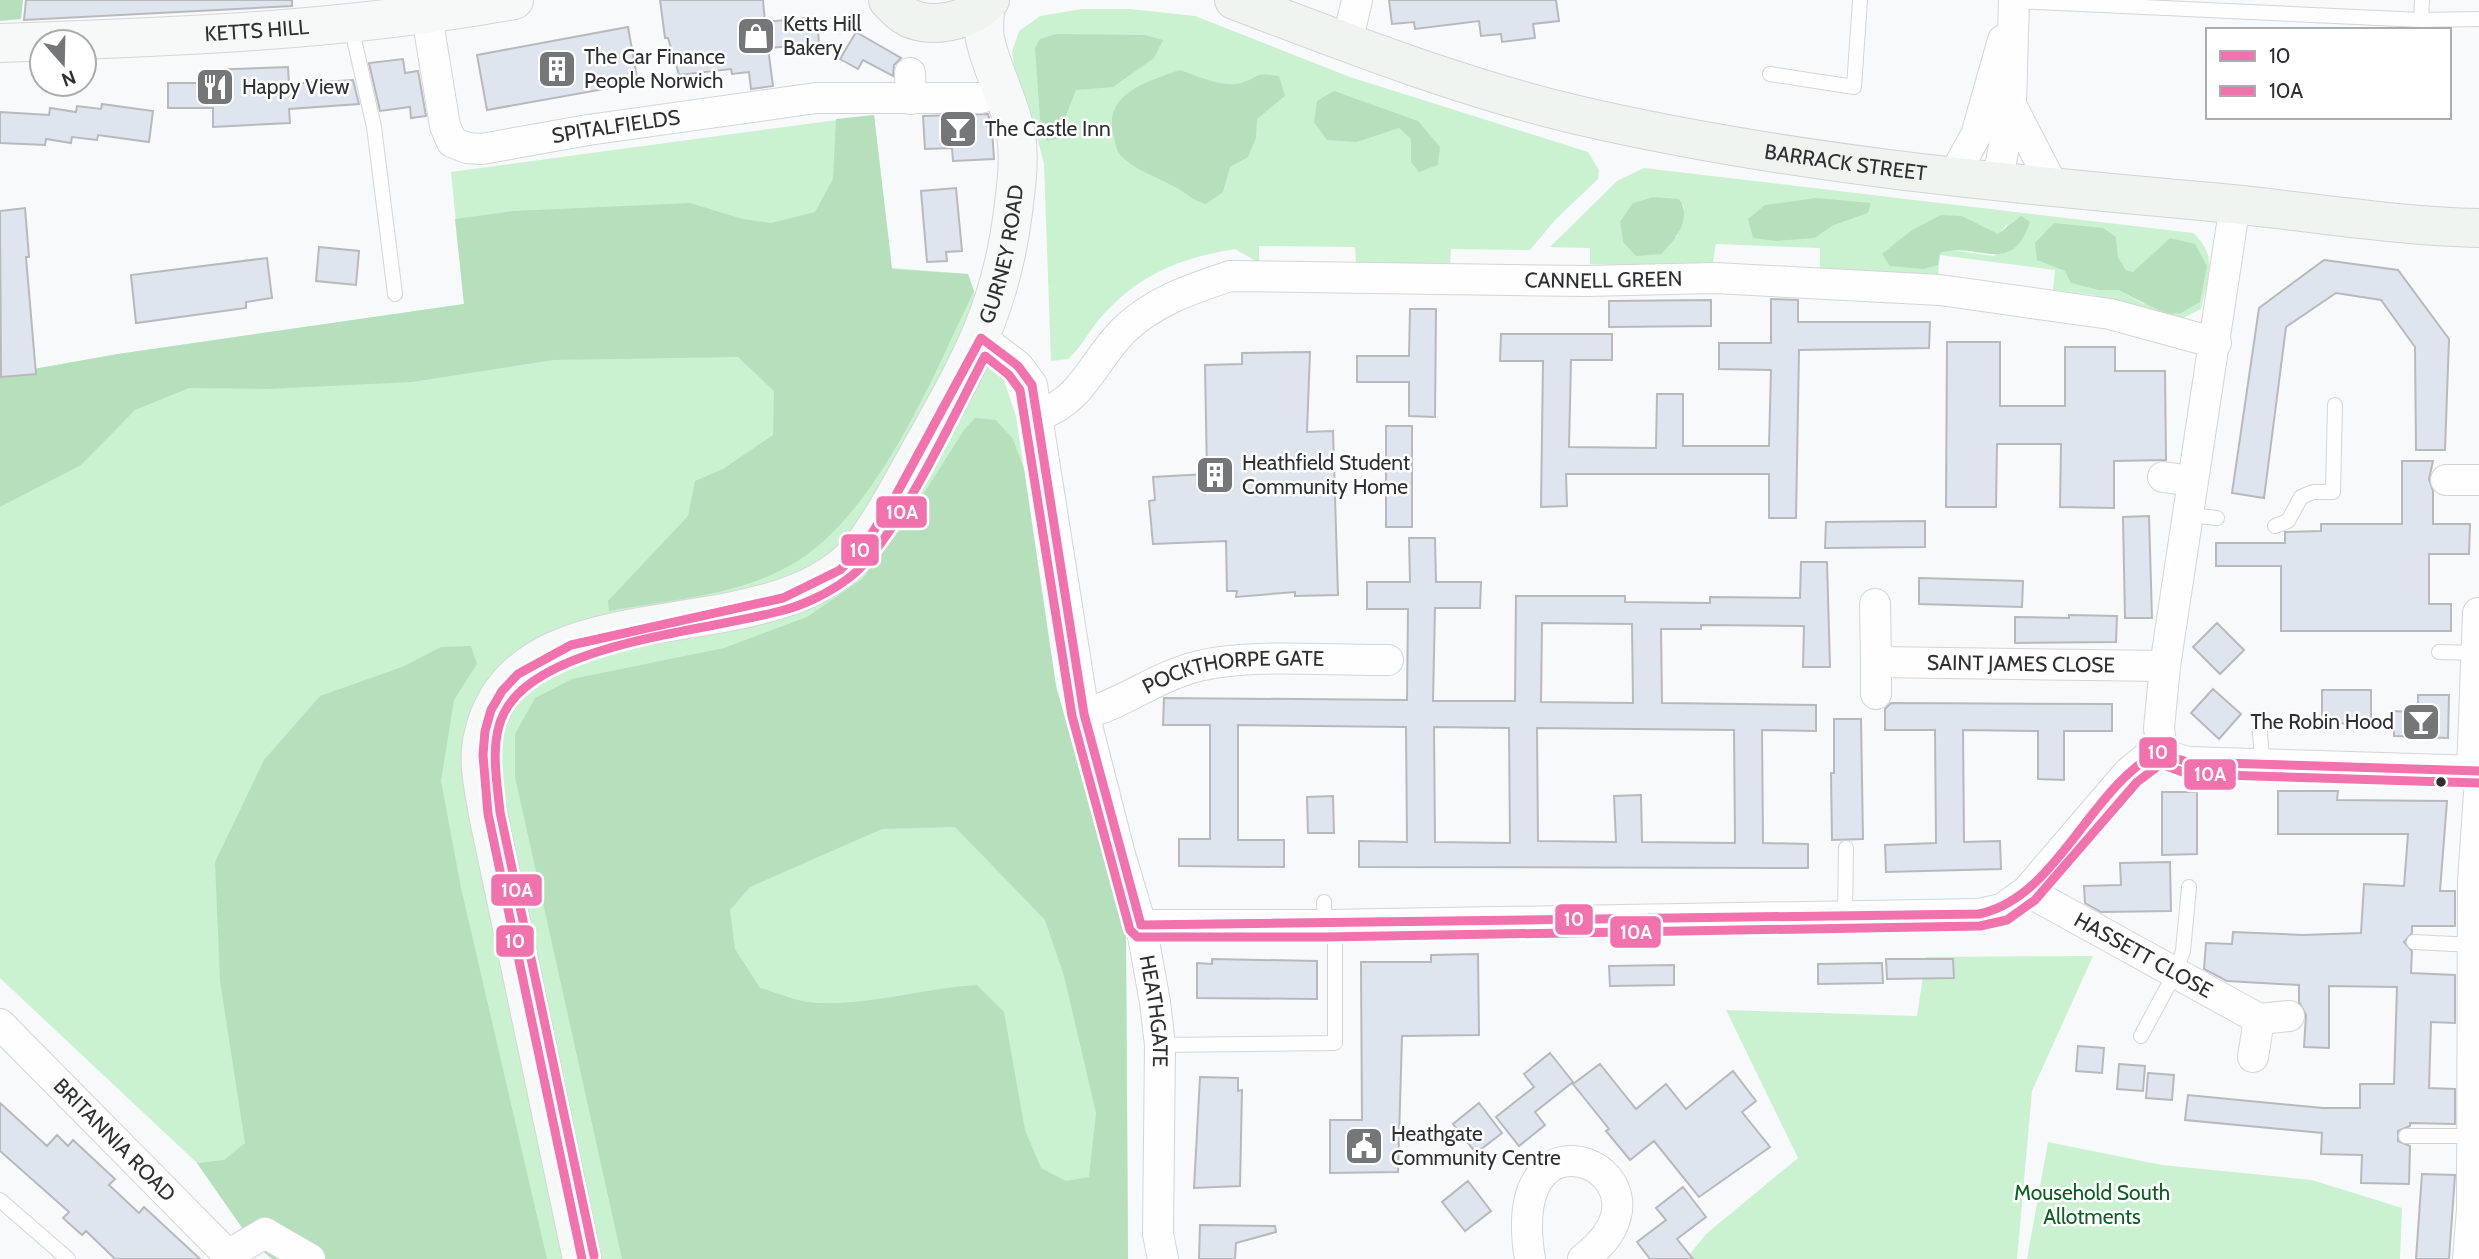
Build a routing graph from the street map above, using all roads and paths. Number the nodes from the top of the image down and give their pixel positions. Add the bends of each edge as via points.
1 (514, 0) edge
2 (1234, 0) edge
3 (1357, 0) edge
4 (1860, 0) edge
5 (2422, 0) edge
6 (988, 3) edge
7 (2014, 4) edge
8 (901, 10) edge
9 (418, 11) edge
10 (2479, 19) edge
11 (2421, 20) junction
12 (350, 24) junction
13 (0, 43) edge
14 (1347, 43) junction
15 (1770, 75) dead end
16 (989, 89) junction
17 (2011, 105) junction
18 (1954, 175) junction
19 (1998, 180) junction
20 (2053, 186) junction
21 (2235, 204) junction
22 (2479, 228) edge
23 (395, 294) dead end
24 (981, 338) junction
25 (2216, 343) junction
26 (2335, 405) dead end
27 (1037, 416) junction
28 (2163, 477) dead end
29 (2446, 480) dead end
30 (2479, 480) edge
31 (2192, 481) junction
32 (2275, 526) dead end
33 (1875, 604) dead end
34 (2478, 613) edge
35 (2439, 652) dead end
36 (2476, 653) junction
37 (1388, 660) dead end
38 (1876, 662) junction
39 (2165, 666) junction
40 (1876, 694) dead end
41 (1084, 714) junction
42 (2260, 731) dead end
43 (2162, 750) junction
44 (2262, 764) junction
45 (2477, 779) edge
46 (1846, 848) dead end
47 (2476, 883) edge
48 (2189, 887) dead end
49 (2027, 891) junction
50 (1328, 918) junction
51 (1846, 918) junction
52 (1141, 925) junction
53 (2414, 942) dead end
54 (2473, 945) junction
55 (2175, 974) junction
56 (2289, 1016) dead end
57 (2259, 1018) junction
58 (0, 1024) edge
59 (2141, 1036) dead end
60 (1160, 1045) junction
61 (2253, 1057) dead end
62 (2406, 1136) dead end
63 (2473, 1136) junction
64 (0, 1200) edge
65 (2475, 1210) edge
66 (228, 1258) edge
67 (68, 1259) edge
68 (310, 1259) edge
69 (582, 1259) edge
70 (1163, 1259) edge
71 (1530, 1259) edge
72 (1583, 1259) edge
73 (2468, 1259) edge

1 - 9 street, KETTS HILL
2 - 14 main road, BARRACK STREET
3 - 14 street
4 - 15 lane via 1854,87
5 - 11 lane
6 - 8 main road via 963,18
6 - 16 street, GURNEY ROAD via 984,36
7 - 11 lane
7 - 17 street
7 - 18 street via 1976,135
8 - 16 street, GURNEY ROAD
9 - 12 street, KETTS HILL
9 - 16 street, SPITALFIELDS via 445,126 452,142 467,148 910,86
10 - 11 lane
12 - 13 street, KETTS HILL
12 - 23 lane via 374,127
14 - 18 main road, BARRACK STREET via 1575,114 1735,147
16 - 24 street, GURNEY ROAD via 1016,134 1017,177 1009,251
17 - 19 street
17 - 20 street
18 - 19 main road, BARRACK STREET
19 - 20 main road, BARRACK STREET
20 - 21 main road, BARRACK STREET
21 - 22 main road, BARRACK STREET
21 - 25 street
24 - 27 street, HEATHGATE via 1027,375
24 - 69 street, GURNEY ROAD via 895,495 864,545 841,570 783,598 571,645 542,656 517,673 489,715 482,740 488,814
25 - 27 street, CANNELL GREEN via 2110,314 1935,289 1715,278 1586,281 1230,276 1175,294 1154,307 1124,331 1071,400
25 - 31 street
26 - 32 lane via 2333,492 2301,497 2288,521
27 - 41 street, HEATHGATE
28 - 31 street
29 - 30 street
31 - 39 street via 2203,516
33 - 38 street
34 - 36 street
35 - 36 lane
36 - 45 street
37 - 41 street, POCKTHORPE GATE via 1261,660 1200,666 1159,679 1122,701
38 - 39 street, SAINT JAMES CLOSE
38 - 40 street
39 - 43 street via 2158,728
41 - 52 street, HEATHGATE
42 - 44 lane
43 - 44 street via 2188,762
43 - 49 street via 2128,773
44 - 45 street
45 - 47 street
46 - 51 lane
47 - 54 street
48 - 55 lane via 2187,932
49 - 51 street via 2002,909 1979,914
49 - 55 street, HASSETT CLOSE
50 - 51 street
50 - 52 street
50 - 60 lane via 1335,1043
52 - 60 street, HEATHGATE
53 - 54 lane
54 - 63 street
55 - 57 street, HASSETT CLOSE
55 - 59 lane
56 - 57 street
57 - 61 street
58 - 66 street, BRITANNIA ROAD
60 - 70 street, HEATHGATE via 1158,1234
62 - 63 lane
63 - 65 street
64 - 67 lane
65 - 73 street
66 - 68 street, BRITANNIA ROAD via 265,1233
71 - 72 street via 1525,1229 1534,1182 1550,1166 1571,1161 1590,1163 1606,1175 1616,1191 1619,1212 1613,1232

